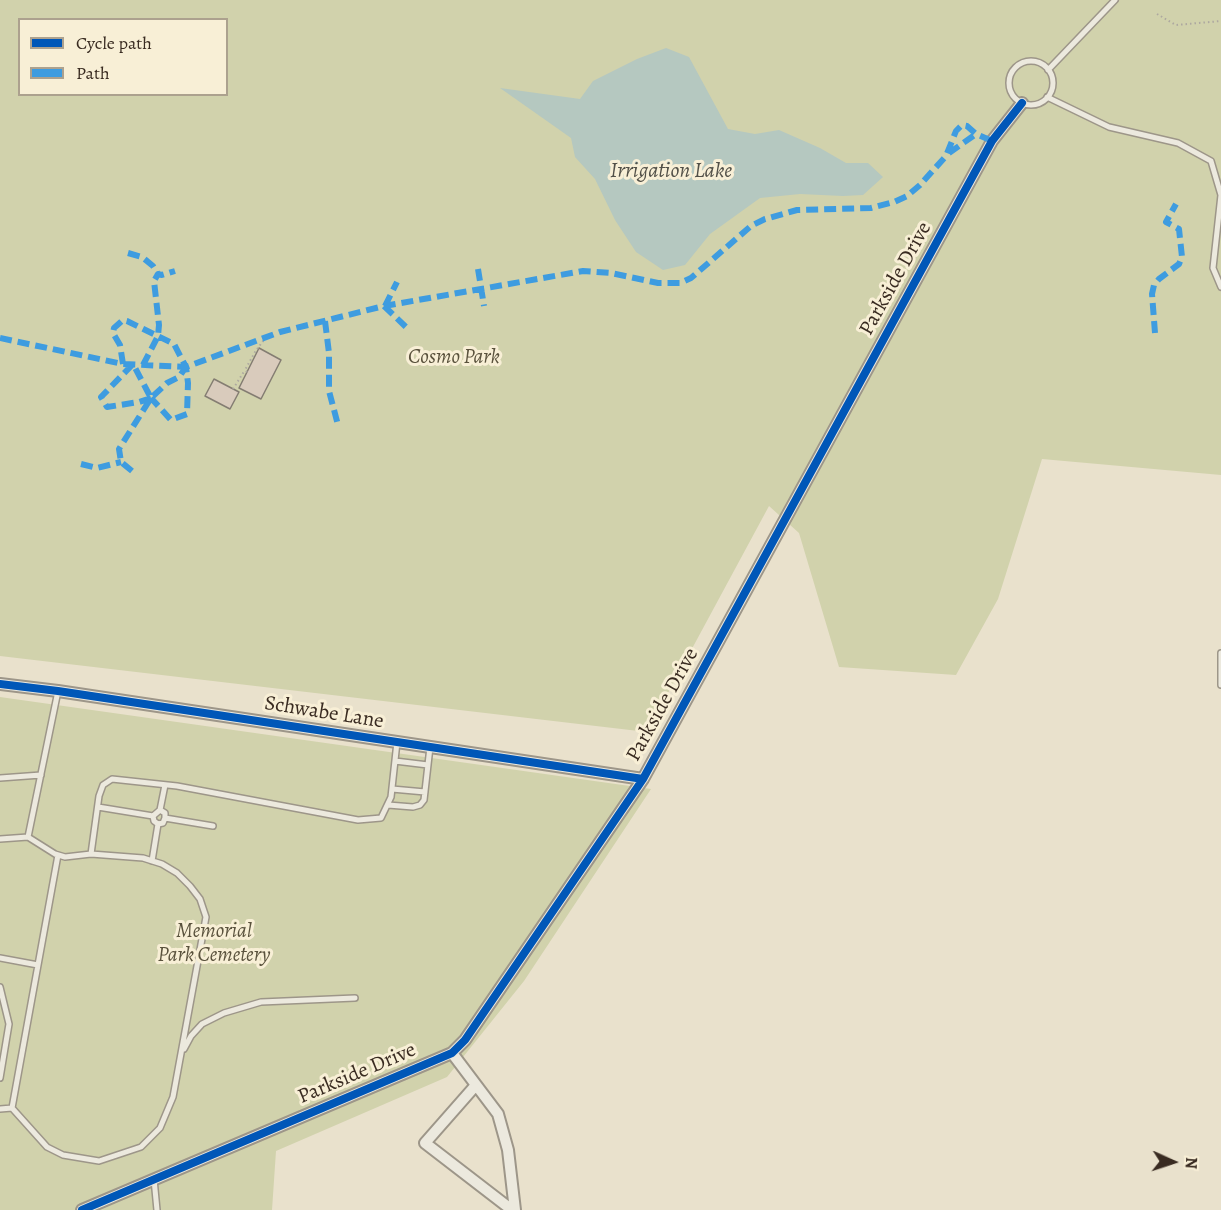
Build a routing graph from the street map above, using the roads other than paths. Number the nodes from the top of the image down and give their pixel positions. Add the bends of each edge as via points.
1 (1115, 0) edge
2 (1048, 70) junction
3 (1047, 97) junction
4 (1022, 103) junction
5 (1221, 287) edge
6 (1221, 653) edge
7 (0, 684) edge
8 (1221, 685) edge
9 (58, 691) junction
10 (397, 742) junction
11 (430, 747) junction
12 (395, 761) junction
13 (428, 765) junction
14 (41, 775) junction
15 (0, 778) edge
16 (643, 779) junction
17 (165, 785) junction
18 (392, 789) junction
19 (425, 792) junction
20 (388, 805) junction
21 (98, 807) junction
22 (160, 810) junction
23 (153, 816) junction
24 (165, 819) junction
25 (158, 824) junction
26 (213, 825) dead end
27 (28, 837) junction
28 (0, 839) edge
29 (91, 854) junction
30 (58, 855) junction
31 (152, 861) junction
32 (0, 958) edge
33 (38, 965) junction
34 (0, 987) edge
35 (355, 998) dead end
36 (452, 1053) junction
37 (181, 1056) junction
38 (0, 1078) edge
39 (476, 1085) junction
40 (0, 1108) edge
41 (12, 1108) junction
42 (154, 1179) junction
43 (82, 1210) edge
44 (157, 1210) edge
45 (514, 1210) edge

1 - 2 lane
2 - 3 lane via 1053,84
2 - 4 lane via 1036,62 1022,63 1011,73 1012,94
3 - 4 lane via 1035,104
3 - 5 lane via 1109,128 1178,143 1211,161 1221,195 1213,268
4 - 16 street, Parkside Drive via 992,141
6 - 8 lane
7 - 9 street, Schwabe Lane
9 - 10 street, Schwabe Lane
9 - 14 lane
10 - 11 street, Schwabe Lane
10 - 12 lane
11 - 13 lane
11 - 16 street, Schwabe Lane
12 - 13 lane
12 - 18 lane
13 - 19 lane
14 - 15 lane
14 - 27 lane
16 - 36 street, Parkside Drive via 465,1040
17 - 20 lane via 358,820 381,818
17 - 21 lane via 112,779 103,785
17 - 22 lane
18 - 19 lane
18 - 20 lane
19 - 20 lane via 420,805
21 - 23 lane
21 - 29 lane
22 - 23 lane
22 - 24 lane
23 - 25 lane
24 - 25 lane
24 - 26 lane
25 - 31 lane
27 - 28 lane
27 - 30 lane
29 - 30 lane
29 - 31 lane
30 - 33 lane
31 - 37 lane via 177,873 190,886 206,917
32 - 33 lane
33 - 41 lane
34 - 38 lane via 9,1023
35 - 37 lane via 261,1002 224,1013 202,1024
36 - 39 street
36 - 42 street, Parkside Drive
37 - 41 lane via 160,1128 141,1147 99,1161 63,1155 47,1147
39 - 45 street via 498,1114 508,1150
39 - 45 street via 425,1143
40 - 41 lane
42 - 43 street, Parkside Drive
42 - 44 lane

